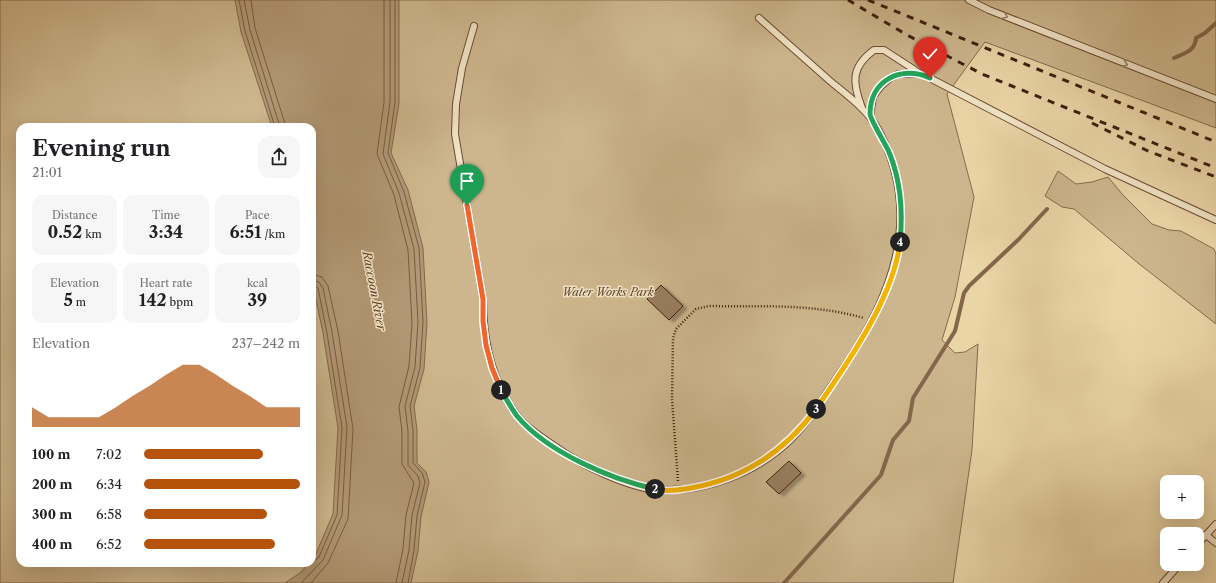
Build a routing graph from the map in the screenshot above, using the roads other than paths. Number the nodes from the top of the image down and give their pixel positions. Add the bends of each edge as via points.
1 (969, 0) edge
2 (759, 18) dead end
3 (474, 26) dead end
4 (922, 74) junction
5 (1216, 99) edge
6 (862, 109) junction
7 (870, 116) junction
8 (1216, 220) edge
9 (1216, 524) edge
10 (1206, 535) joint
11 (1216, 543) edge
12 (1174, 571) edge
13 (1163, 583) edge

1 -> 5 lane
2 - 6 lane
3 - 7 lane via 462,68 456,104 455,134 483,299 486,345 492,368 517,416 539,435 562,452 588,466 644,487 658,490 706,485 728,478 763,461 804,425 853,354 885,294 899,248 901,224 897,176 889,153
4 - 6 lane via 884,50 874,50 859,63 855,74 855,86
4 - 7 lane via 898,74 890,78 873,97
4 - 8 lane via 1105,169
6 - 7 lane
9 - 10 lane
10 - 11 lane
12 - 13 lane

